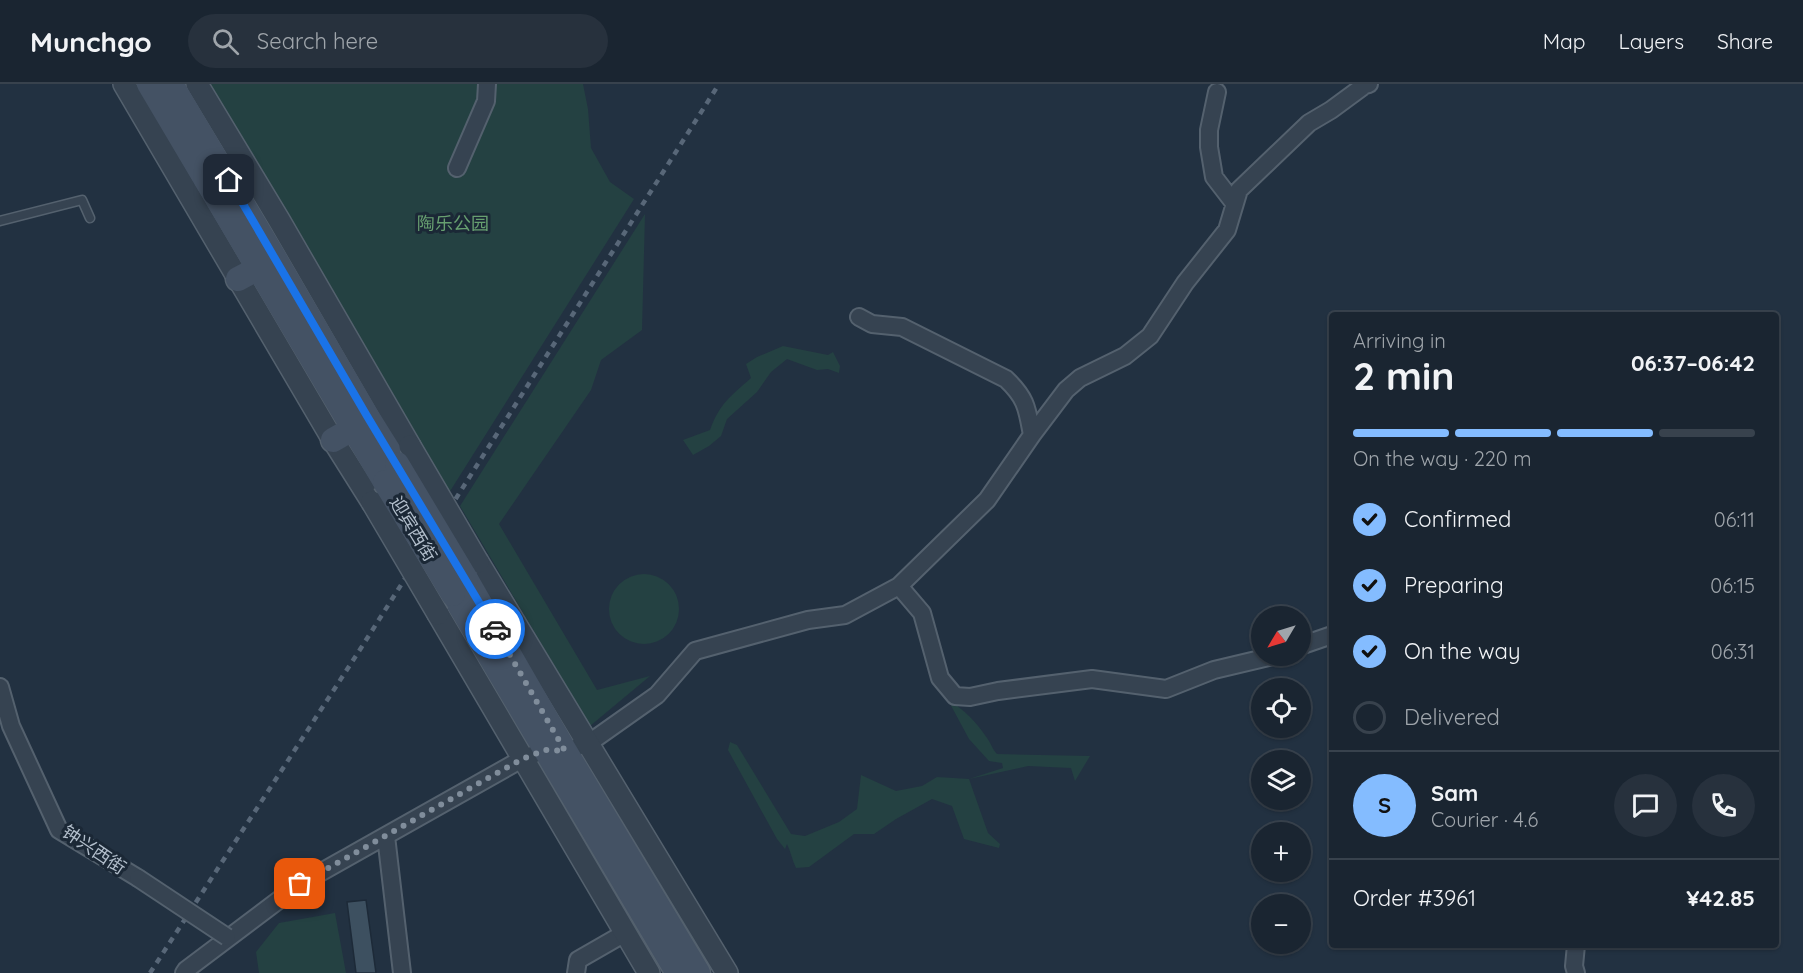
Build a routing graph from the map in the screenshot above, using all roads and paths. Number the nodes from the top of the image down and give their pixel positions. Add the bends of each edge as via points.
1 (124, 84) edge
2 (149, 84) edge
3 (171, 84) edge
4 (197, 84) edge
5 (487, 84) edge
6 (1369, 84) edge
7 (1217, 92) dead end
8 (457, 168) dead end
9 (1234, 203) junction
10 (90, 218) dead end
11 (0, 221) edge
12 (276, 257) junction
13 (238, 279) junction
14 (859, 317) dead end
15 (369, 416) junction
16 (1032, 435) junction
17 (333, 440) junction
18 (466, 578) junction
19 (899, 586) junction
20 (1329, 636) edge
21 (1311, 642) edge
22 (1251, 661) edge
23 (0, 687) edge
24 (589, 743) junction
25 (555, 751) junction
26 (522, 759) junction
27 (386, 836) junction
28 (625, 933) junction
29 (227, 937) junction
30 (1576, 948) edge
31 (184, 973) edge
32 (402, 973) edge
33 (576, 973) edge
34 (649, 973) edge
35 (678, 973) edge
36 (698, 973) edge
37 (727, 973) edge
38 (1576, 973) edge

1 - 13 street
2 - 12 main road, 迎宾西街
3 - 12 main road, 迎宾西街
4 - 12 street
5 - 8 street via 486,101
6 - 9 street via 1309,123 1239,190
7 - 9 street via 1209,147 1214,177
9 - 16 street via 1227,230 1150,336 1125,356 1080,378
10 - 11 lane via 82,200
12 - 13 main road
12 - 15 main road, 迎宾西街
13 - 17 street
14 - 16 street via 872,324 902,327 1006,379 1019,392
15 - 17 main road
15 - 18 main road, 迎宾西街, bridge
16 - 19 street via 987,500
17 - 26 street, bridge
18 - 24 street
18 - 25 main road, 迎宾西街
19 - 22 street via 922,613 940,678 955,696 1092,679 1166,689
19 - 24 street via 845,615 808,620 695,651 657,695
20 - 21 street
23 - 29 street, 钟兴西街, bridge via 11,726 59,830
24 - 25 street
24 - 37 street
25 - 26 street
25 - 35 main road, 迎宾西街
25 - 36 main road, 迎宾西街
26 - 27 street
26 - 28 street
27 - 29 street via 300,884
27 - 32 street
28 - 33 street via 578,960
28 - 34 street
29 - 31 street
30 - 38 street

